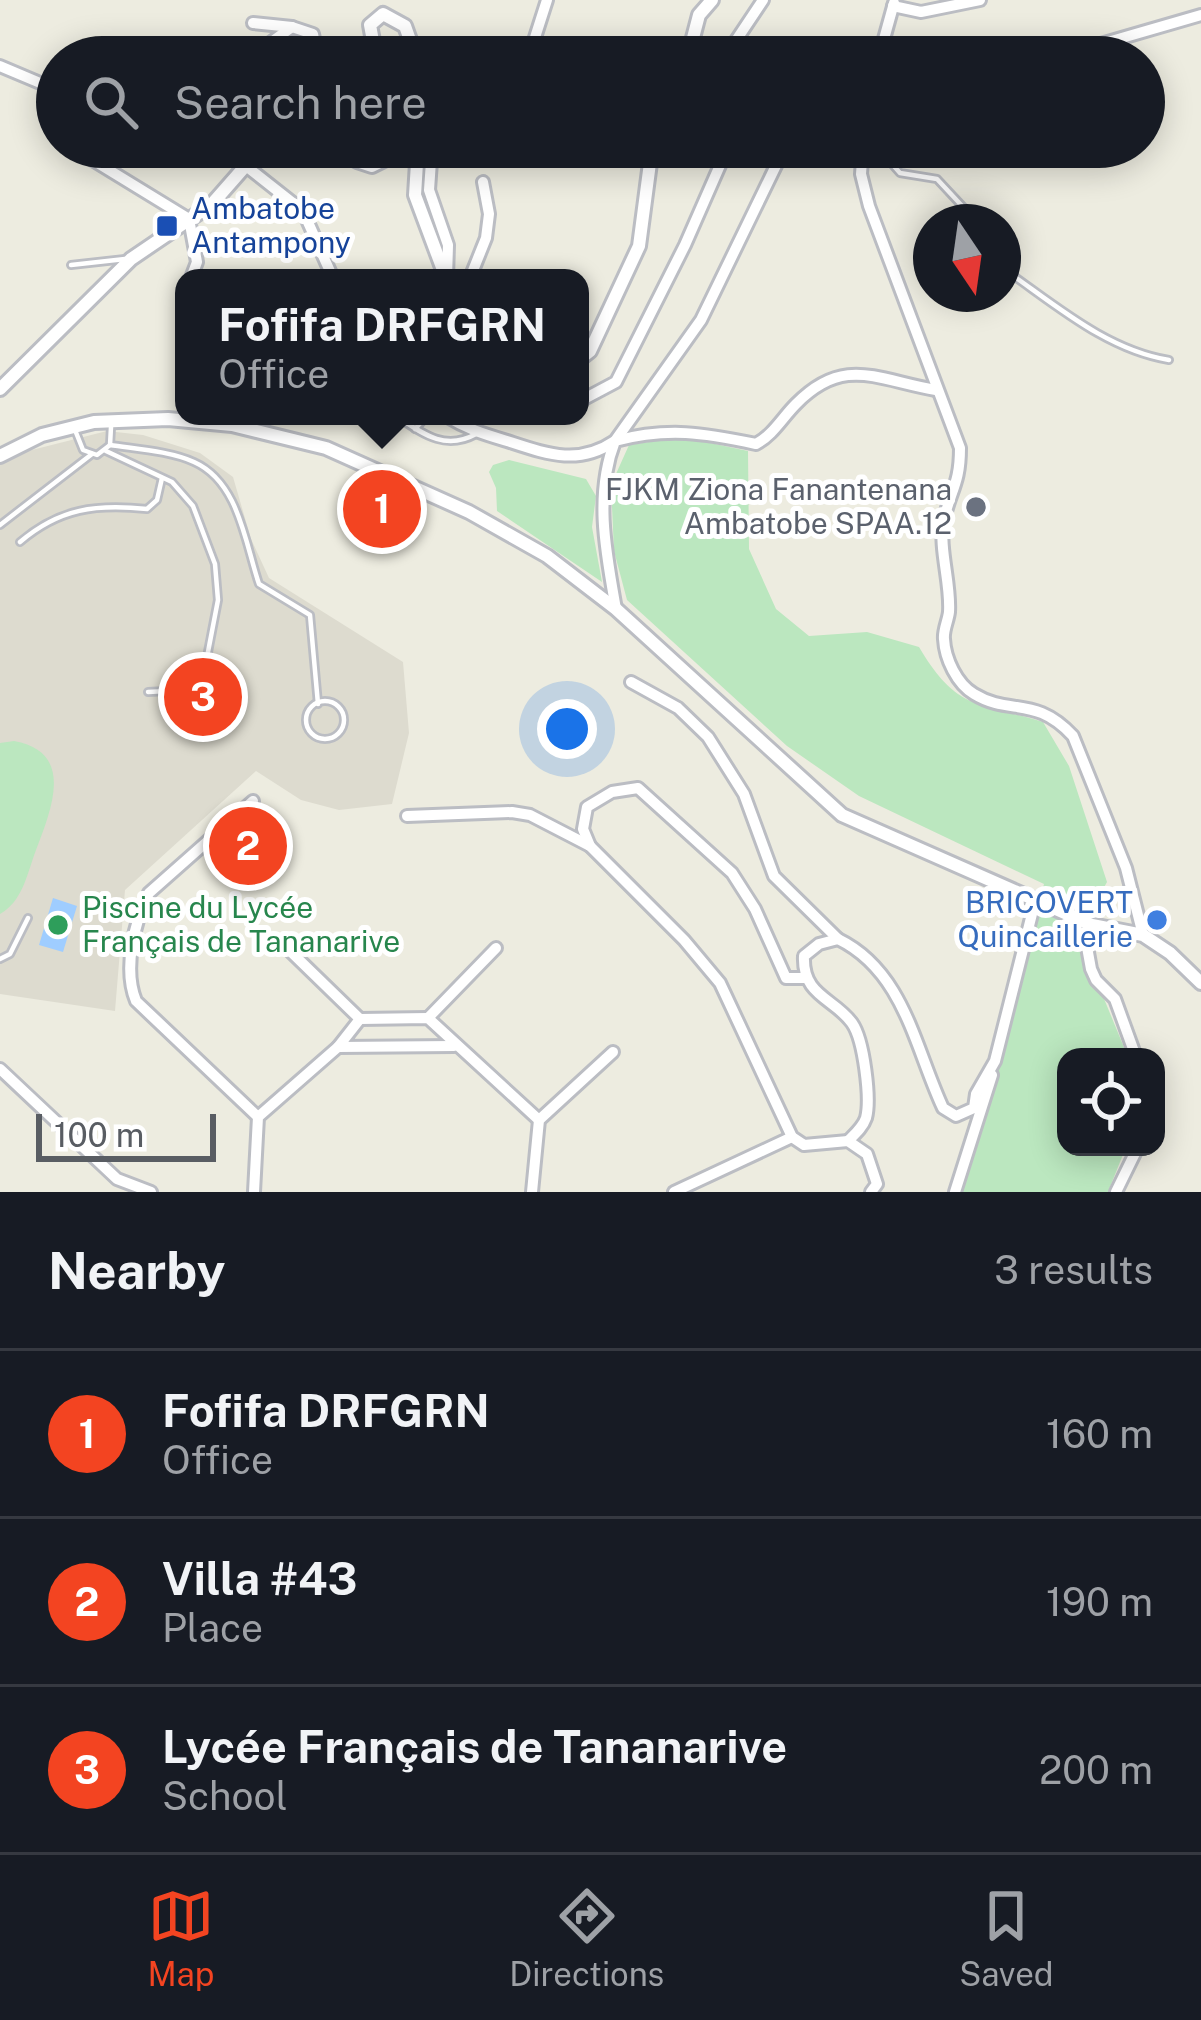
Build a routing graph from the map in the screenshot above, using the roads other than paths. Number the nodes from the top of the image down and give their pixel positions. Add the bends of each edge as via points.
1 (547, 0) edge
2 (712, 0) edge
3 (763, 0) edge
4 (980, 0) edge
5 (894, 3) edge
6 (1201, 15) edge
7 (253, 23) dead end
8 (292, 27) junction
9 (280, 36) edge
10 (313, 36) edge
11 (372, 36) edge
12 (409, 36) edge
13 (536, 36) edge
14 (694, 36) edge
15 (738, 36) edge
16 (885, 36) edge
17 (1128, 36) edge
18 (0, 66) edge
19 (36, 81) edge
20 (107, 168) edge
21 (244, 168) edge
22 (249, 168) edge
23 (417, 168) edge
24 (431, 168) edge
25 (649, 168) edge
26 (719, 168) edge
27 (775, 168) edge
28 (861, 168) edge
29 (896, 168) edge
30 (483, 182) dead end
31 (960, 204) edge
32 (189, 219) junction
33 (130, 259) junction
34 (71, 265) dead end
35 (194, 269) edge
36 (329, 269) edge
37 (443, 269) edge
38 (447, 269) edge
39 (474, 269) edge
40 (1021, 281) edge
41 (589, 352) edge
42 (1169, 360) dead end
43 (0, 389) edge
44 (936, 390) junction
45 (589, 396) edge
46 (175, 420) edge
47 (112, 421) junction
48 (232, 425) edge
49 (409, 425) edge
50 (419, 425) edge
51 (461, 425) edge
52 (74, 427) junction
53 (415, 429) junction
54 (476, 434) junction
55 (615, 441) junction
56 (108, 448) junction
57 (92, 454) junction
58 (0, 456) edge
59 (162, 478) junction
60 (0, 525) edge
61 (20, 542) dead end
62 (616, 609) junction
63 (631, 682) dead end
64 (148, 692) dead end
65 (318, 704) junction
66 (253, 801) dead end
67 (407, 816) dead end
68 (590, 846) junction
69 (1036, 898) junction
70 (28, 918) dead end
71 (1092, 926) junction
72 (1143, 935) junction
73 (838, 940) junction
74 (496, 947) dead end
75 (290, 951) dead end
76 (0, 959) edge
77 (806, 978) junction
78 (1201, 983) edge
79 (428, 1018) junction
80 (360, 1019) junction
81 (454, 1046) junction
82 (338, 1047) junction
83 (1133, 1048) edge
84 (613, 1052) dead end
85 (995, 1061) junction
86 (0, 1069) edge
87 (258, 1117) junction
88 (539, 1120) junction
89 (792, 1137) junction
90 (848, 1141) junction
91 (1134, 1156) edge
92 (122, 1188) edge
93 (151, 1192) edge
94 (254, 1192) edge
95 (532, 1192) edge
96 (674, 1192) edge
97 (871, 1192) edge
98 (955, 1192) edge
99 (1116, 1192) edge

1 - 13 street
2 - 14 street
3 - 15 street
4 - 5 street via 921,12
5 - 16 street
6 - 17 street
7 - 8 street
8 - 9 street
8 - 10 street
11 - 12 street via 370,25 383,14
18 - 19 street
20 - 32 street
21 - 32 street
22 - 36 street via 303,211
23 - 37 street via 415,195
24 - 38 street
25 - 41 street via 640,246
26 - 45 street via 616,382
27 - 55 street via 701,320
28 - 44 street
29 - 31 lane via 937,179
30 - 39 street via 489,214
32 - 33 street
32 - 35 street
33 - 34 lane
33 - 43 street
40 - 42 lane via 1086,327
44 - 55 street via 844,373 823,380 756,444 663,430
44 - 72 street via 960,448 960,478 944,521 948,656 960,684 977,697 1027,706 1073,736 1126,868
46 - 47 street
47 - 52 street
47 - 56 lane
48 - 62 street via 326,448 469,512 547,556
49 - 53 lane
50 - 53 lane
51 - 54 street
52 - 57 lane via 82,450
52 - 58 street
53 - 54 lane via 456,444
54 - 55 street via 573,458
55 - 62 street via 603,503
56 - 57 lane
56 - 59 lane
56 - 65 lane via 195,462 222,484 259,584 310,615
57 - 60 lane
59 - 61 lane via 147,509 105,504 69,511
59 - 64 lane via 193,506 215,564 218,600 200,687
62 - 69 street via 842,815
63 - 73 street via 708,736 744,794 774,876
65 - 65 lane via 307,724 329,739 344,716 332,703
66 - 87 street via 149,893 130,976 136,1001
67 - 68 street via 512,812
68 - 77 street via 587,807 638,788 732,873 786,978
68 - 89 street via 720,983
69 - 71 street
69 - 85 street
70 - 76 lane
71 - 72 street
71 - 83 street via 1091,969 1115,999
72 - 78 street
73 - 77 street via 804,956
73 - 85 street via 885,976 949,1113 974,1108
74 - 79 street
75 - 80 street
77 - 90 street via 851,1021 860,1042 867,1109
79 - 80 street
79 - 81 street
80 - 82 street
81 - 82 street
81 - 88 street
82 - 87 street
84 - 88 street
85 - 98 street
86 - 92 street
87 - 94 street
88 - 95 street
89 - 90 street via 804,1145
89 - 96 street
90 - 97 street via 867,1154 878,1184
91 - 99 street
92 - 93 street

